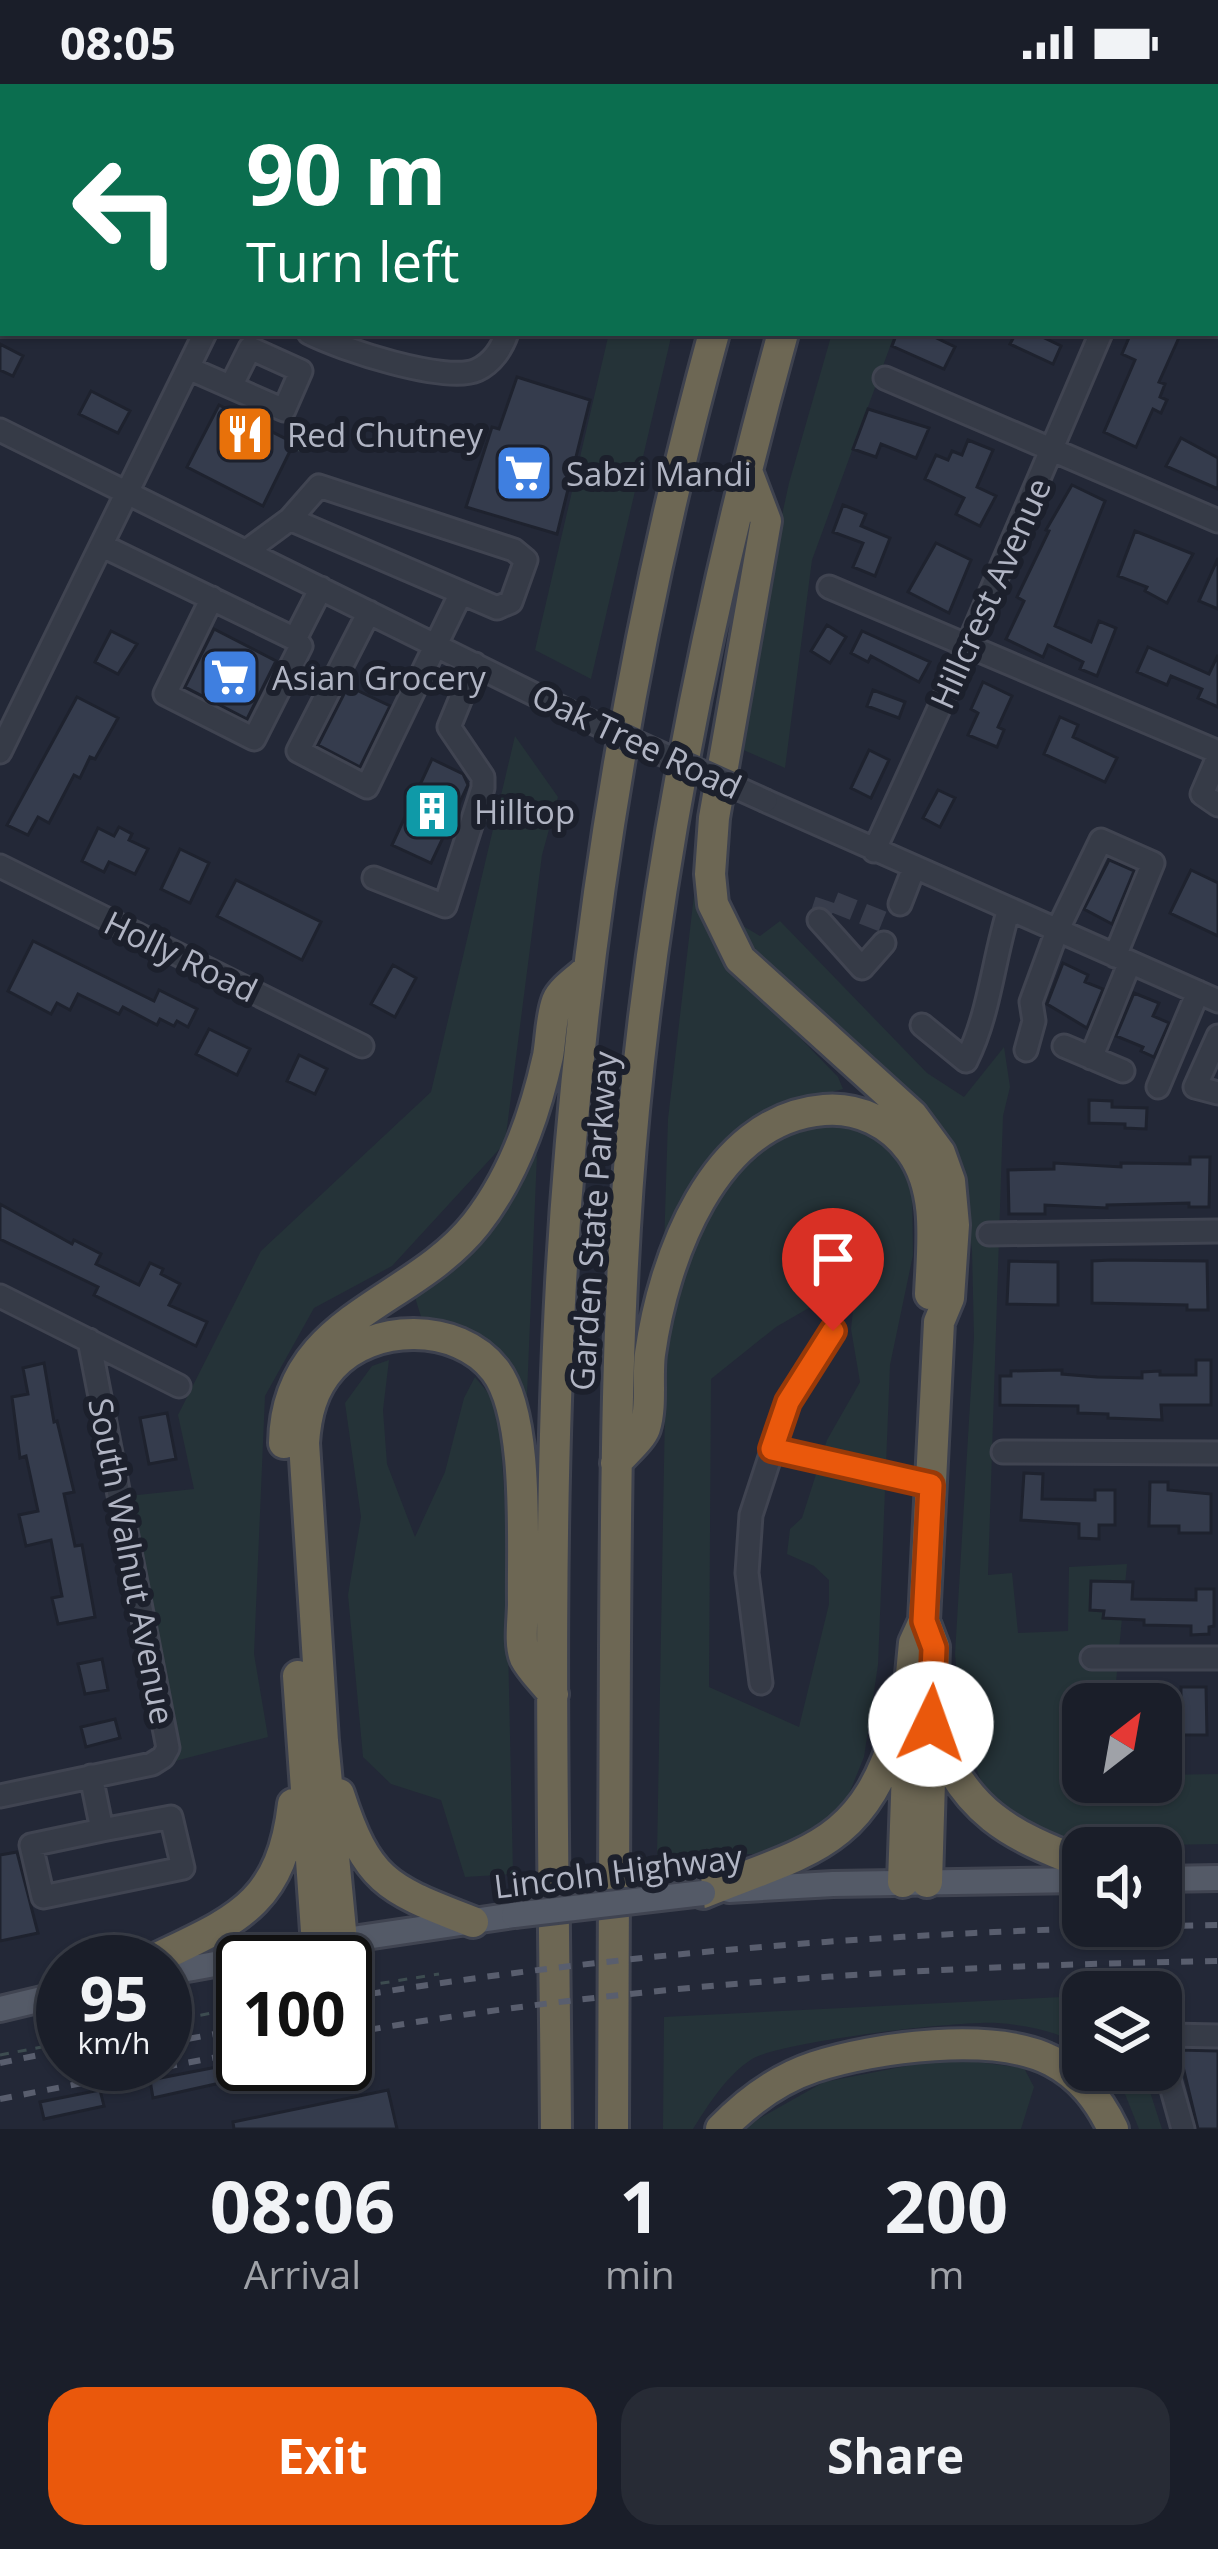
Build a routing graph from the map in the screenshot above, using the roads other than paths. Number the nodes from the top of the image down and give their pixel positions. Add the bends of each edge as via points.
1 (204, 336) edge
2 (314, 336) edge
3 (317, 336) edge
4 (506, 336) edge
5 (713, 336) edge
6 (782, 336) edge
7 (1100, 336) edge
8 (188, 368) junction
9 (301, 371) junction
10 (885, 378) dead end
11 (231, 386) junction
12 (0, 430) edge
13 (1053, 451) junction
14 (747, 471) junction
15 (126, 491) junction
16 (290, 519) junction
17 (1218, 521) edge
18 (103, 545) junction
19 (248, 550) junction
20 (829, 587) dead end
21 (321, 588) junction
22 (460, 595) junction
23 (212, 598) junction
24 (369, 612) junction
25 (295, 639) junction
26 (968, 645) junction
27 (437, 646) junction
28 (475, 664) junction
29 (0, 752) edge
30 (1218, 754) edge
31 (1218, 805) edge
32 (874, 850) junction
33 (0, 866) edge
34 (914, 868) junction
35 (374, 878) dead end
36 (900, 904) dead end
37 (1009, 910) junction
38 (819, 920) dead end
39 (1058, 931) junction
40 (884, 943) dead end
41 (1122, 959) junction
42 (589, 969) junction
43 (1208, 996) edge
44 (922, 1024) dead end
45 (1218, 1036) edge
46 (362, 1046) dead end
47 (1064, 1046) dead end
48 (1026, 1050) dead end
49 (1090, 1058) junction
50 (1124, 1071) dead end
51 (1158, 1088) dead end
52 (1218, 1093) edge
53 (1218, 1232) edge
54 (988, 1234) dead end
55 (0, 1296) edge
56 (939, 1322) junction
57 (833, 1331) dead end
58 (89, 1340) junction
59 (179, 1386) dead end
60 (772, 1449) junction
61 (1004, 1452) dead end
62 (1218, 1454) edge
63 (616, 1462) junction
64 (931, 1485) junction
65 (924, 1621) junction
66 (1092, 1658) dead end
67 (1218, 1658) edge
68 (761, 1683) dead end
69 (910, 1685) junction
70 (553, 1694) junction
71 (931, 1724) junction
72 (323, 1741) junction
73 (91, 1776) junction
74 (303, 1776) junction
75 (0, 1796) edge
76 (102, 1831) junction
77 (1062, 1854) edge
78 (1218, 1879) edge
79 (1062, 1880) edge
80 (1182, 1880) edge
81 (915, 1882) junction
82 (703, 1893) junction
83 (473, 1922) junction
84 (328, 1935) edge
85 (329, 1935) edge
86 (372, 1937) edge
87 (192, 1940) edge
88 (36, 2000) edge
89 (0, 2008) edge
90 (1182, 2036) edge
91 (1218, 2036) edge
92 (1173, 2091) edge
93 (556, 2129) edge
94 (614, 2129) edge
95 (722, 2129) edge
96 (1113, 2129) edge
97 (1183, 2129) edge

1 - 8 street
2 - 9 street
3 - 4 street via 397,364 462,374 488,363
5 - 42 highway, Garden State Parkway via 626,713
6 - 14 highway, Garden State Parkway
7 - 13 street, Hillcrest Avenue
8 - 11 street
8 - 15 street
9 - 11 street via 250,348
9 - 11 street via 284,410
10 - 13 street
12 - 15 street, Oak Tree Road
13 - 17 street
13 - 26 street, Hillcrest Avenue
14 - 56 highway via 766,520 722,760 712,904 740,959 912,1114 940,1153 954,1225 950,1298
14 - 63 highway, Garden State Parkway via 701,674 650,975 623,1247
15 - 18 street
15 - 19 street, Oak Tree Road
16 - 19 street
16 - 22 street
16 - 22 street via 319,487 526,560 504,607
18 - 23 street
18 - 29 street
19 - 21 street, Oak Tree Road
20 - 26 street
21 - 24 street, Oak Tree Road
21 - 25 street
22 - 27 street
23 - 25 street
23 - 25 street via 165,694 254,739 301,646
24 - 27 street, Oak Tree Road
24 - 27 street via 298,751 367,787
26 - 30 street
26 - 32 street, Hillcrest Avenue
27 - 28 street, Oak Tree Road
28 - 32 street, Oak Tree Road, bridge
28 - 35 street via 448,727 483,788 445,906
30 - 31 street via 1202,794
32 - 34 street, Oak Tree Road
33 - 46 street, Holly Road
34 - 36 street
34 - 37 street, Oak Tree Road
37 - 39 street, Oak Tree Road
37 - 44 street via 966,1060
38 - 40 street via 862,968
39 - 41 street, Oak Tree Road
39 - 41 street via 1102,840 1153,863
39 - 48 street via 1031,1002
41 - 43 street, Oak Tree Road
41 - 49 street
42 - 70 highway, Garden State Parkway via 561,1282
42 - 74 highway via 557,998 529,1121 484,1213 437,1261 329,1337 292,1392 284,1467
43 - 51 street
45 - 52 street via 1195,1087
47 - 49 street
49 - 50 street
53 - 54 street
55 - 58 street
56 - 63 highway via 930,1298 930,1194 908,1146 856,1112 818,1111 782,1122 734,1156 689,1221 654,1332 645,1429
56 - 64 highway
57 - 60 street via 788,1402
58 - 59 street
58 - 73 street, South Walnut Avenue via 168,1748 152,1764
60 - 64 street
60 - 68 street via 751,1515 747,1573
61 - 62 street
63 - 94 highway, Garden State Parkway
64 - 65 highway
65 - 69 highway
65 - 71 highway via 934,1648
66 - 67 street
69 - 81 highway
69 - 82 highway via 886,1768 855,1818 814,1846
70 - 72 highway via 524,1656 517,1438 506,1388 463,1345 416,1334 386,1338 330,1369 305,1424
70 - 93 highway, Garden State Parkway
71 - 77 highway via 953,1775 985,1813
71 - 81 highway
72 - 83 highway via 373,1870 401,1892
72 - 85 highway
73 - 75 street, South Walnut Avenue
73 - 76 street
74 - 84 highway
74 - 87 highway via 283,1858 264,1892
76 - 76 street via 171,1816 182,1868 43,1898 32,1845
78 - 80 main road
79 - 81 main road, Lincoln Highway
81 - 82 main road, Lincoln Highway
82 - 83 main road, Lincoln Highway, bridge
83 - 86 main road, Lincoln Highway
88 - 89 main road
90 - 91 street
92 - 97 street
95 - 96 highway via 772,2086 812,2067 981,2045 1056,2062 1086,2086

